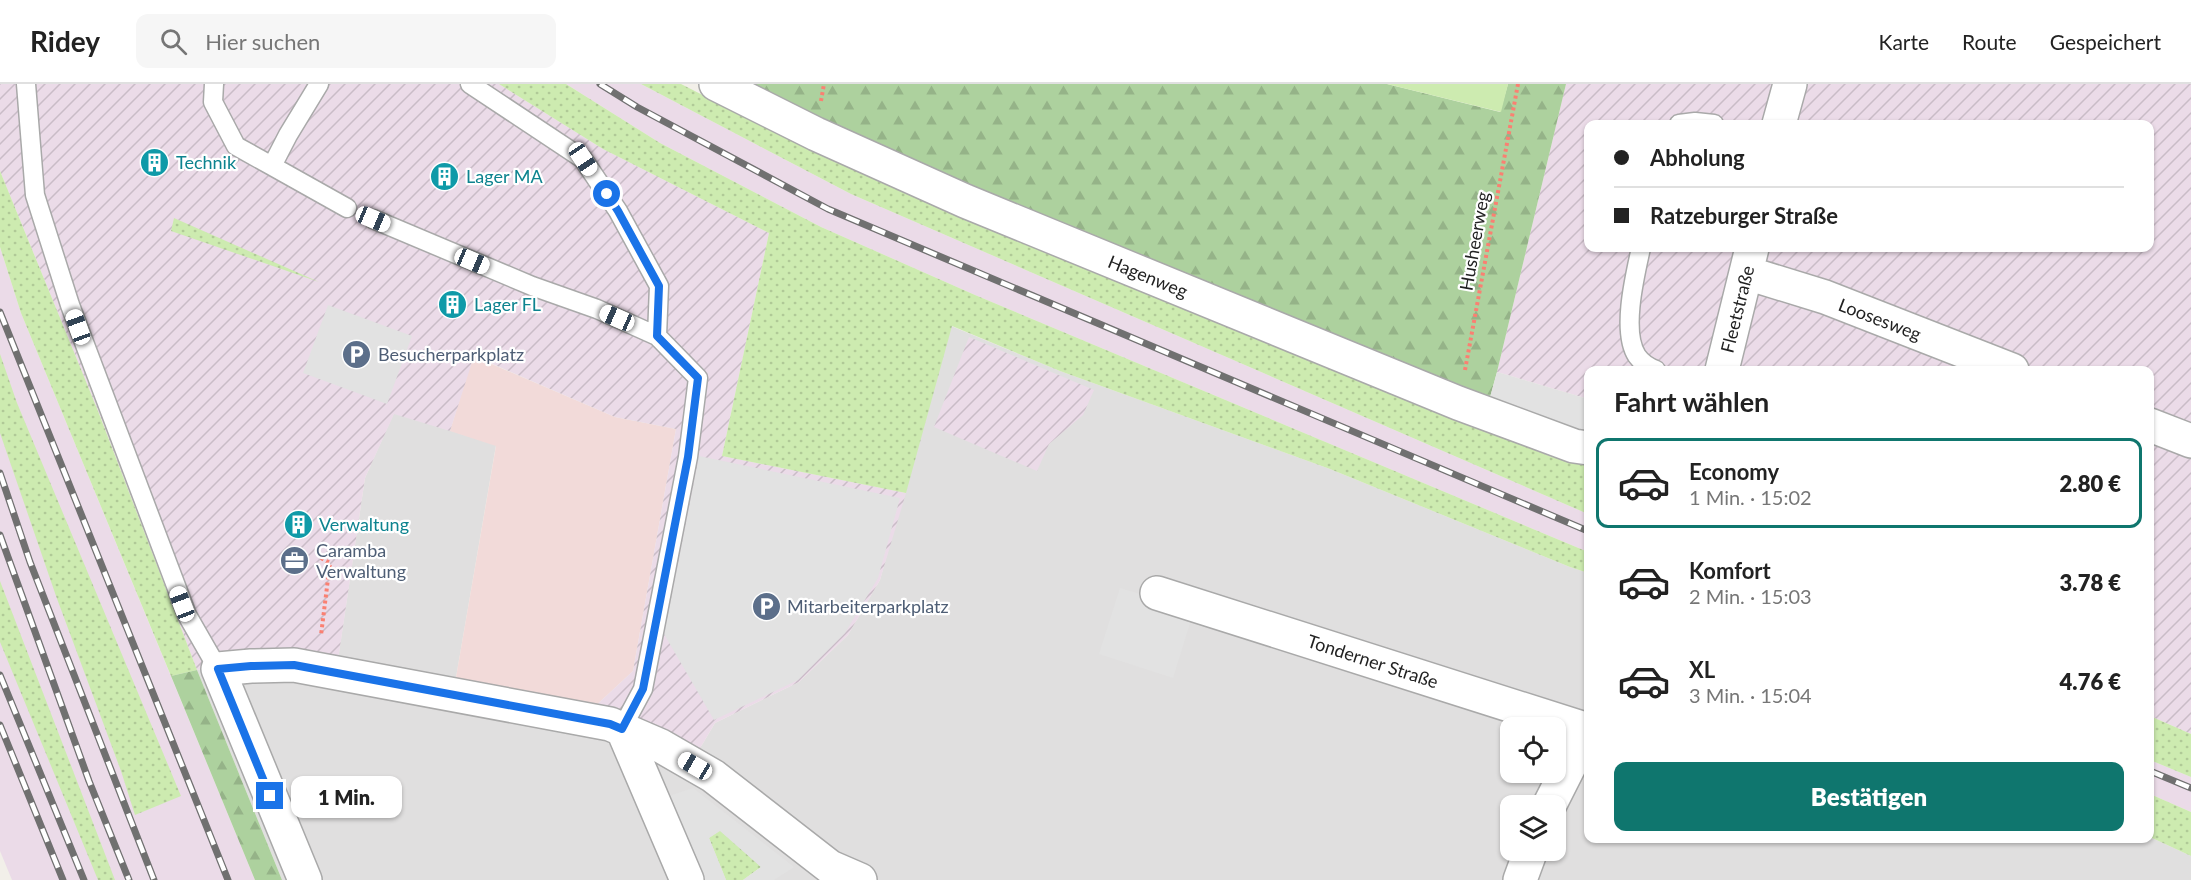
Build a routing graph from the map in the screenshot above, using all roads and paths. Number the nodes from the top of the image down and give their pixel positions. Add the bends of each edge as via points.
1 (26, 84) edge
2 (214, 84) edge
3 (319, 84) edge
4 (470, 84) edge
5 (716, 84) edge
6 (1518, 84) edge
7 (1790, 84) edge
8 (1780, 120) edge
9 (272, 166) junction
10 (347, 208) dead end
11 (373, 219) dead end
12 (1640, 252) edge
13 (1749, 260) edge
14 (657, 336) junction
15 (1648, 366) edge
16 (1723, 366) edge
17 (2002, 366) edge
18 (1458, 404) junction
19 (2154, 426) edge
20 (2191, 441) edge
21 (1584, 447) edge
22 (321, 558) dead end
23 (1157, 593) dead end
24 (218, 669) junction
25 (317, 669) junction
26 (1584, 728) edge
27 (622, 729) junction
28 (1584, 737) edge
29 (1555, 795) edge
30 (1526, 861) edge
31 (821, 874) edge
32 (305, 880) edge
33 (687, 880) edge
34 (860, 880) edge
35 (1520, 880) edge

1 - 24 lane via 35,195 70,305 187,615
2 - 9 lane via 213,102 236,146
3 - 9 lane
4 - 14 lane via 583,159 618,211 659,286
5 - 18 street, Hagenweg via 965,201
6 - 18 path, Husheerweg
7 - 8 street
9 - 10 lane
11 - 14 lane
12 - 15 lane via 1629,320 1636,355
13 - 16 street, Fleetstraße
13 - 17 street, Loosesweg via 1825,297
14 - 27 lane via 698,378 688,457 643,689
18 - 21 street, Hagenweg
19 - 20 street
22 - 25 path via 330,563
23 - 26 street, Tonderner Straße
24 - 25 street via 294,665
24 - 32 street
25 - 27 street
27 - 31 street via 713,776
27 - 33 street
28 - 29 street
30 - 35 street
31 - 34 street

